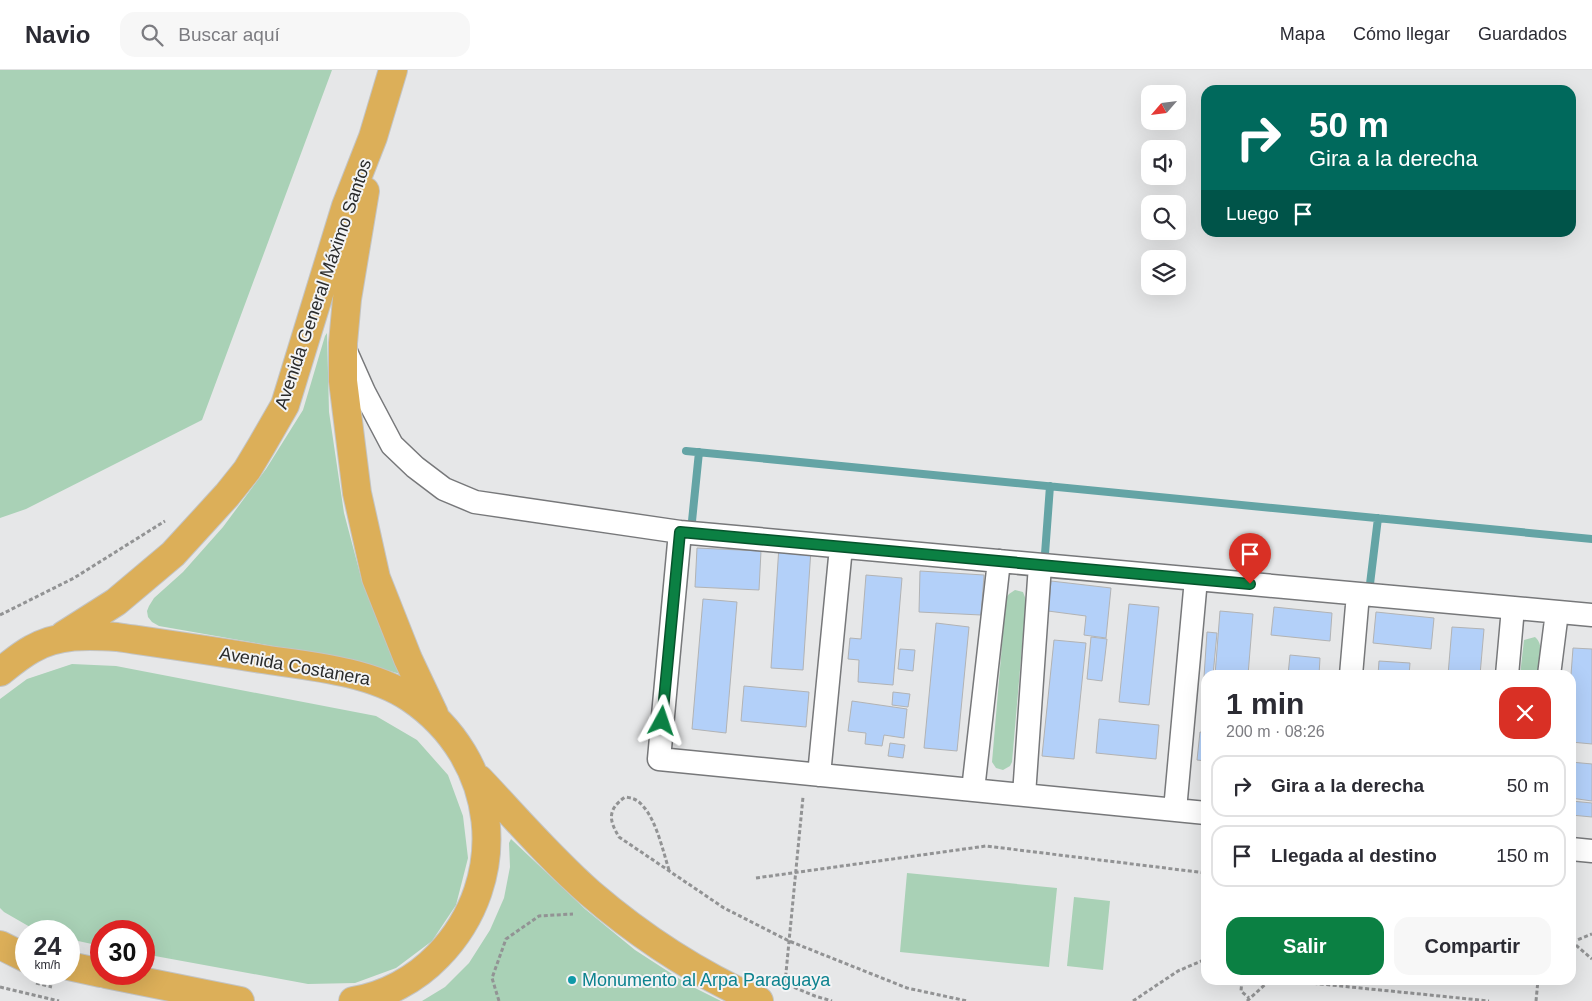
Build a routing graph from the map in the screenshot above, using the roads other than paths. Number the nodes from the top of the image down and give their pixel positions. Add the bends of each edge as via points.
1 (393, 70) edge
2 (373, 137) junction
3 (343, 343) junction
4 (680, 532) junction
5 (841, 546) junction
6 (998, 561) junction
7 (1040, 564) junction
8 (1196, 579) junction
9 (1358, 594) junction
10 (1513, 608) junction
11 (1557, 612) junction
12 (1592, 615) edge
13 (59, 638) junction
14 (33, 648) junction
15 (0, 657) edge
16 (1350, 670) edge
17 (1507, 670) edge
18 (1550, 670) edge
19 (0, 672) edge
20 (436, 717) junction
21 (474, 774) junction
22 (819, 775) junction
23 (973, 790) junction
24 (1024, 795) junction
25 (1175, 810) junction
26 (1201, 813) edge
27 (1576, 849) edge
28 (1592, 851) edge
29 (0, 945) edge
30 (15, 952) edge
31 (155, 984) edge
32 (763, 989) edge
33 (240, 1001) edge
34 (353, 1001) edge

1 - 2 highway, Avenida General Máximo Santos
2 - 3 highway, Avenida General Máximo Santos
2 - 13 highway, Avenida General Máximo Santos via 346,206 286,405 247,470 173,554 116,602
3 - 4 street via 392,445 444,489 475,502
3 - 20 highway, Avenida General Máximo Santos via 343,381 357,493 376,578 408,659
4 - 5 street
4 - 22 street via 659,759
5 - 6 street
5 - 22 street
6 - 7 street
6 - 23 street
7 - 8 street
7 - 24 street
8 - 9 street
8 - 25 street
9 - 10 street
9 - 16 street
10 - 11 street
10 - 17 street
11 - 12 street
11 - 18 street
13 - 14 highway, Avenida Costanera
13 - 20 highway, Avenida Costanera via 117,637 331,670 380,682 409,697
14 - 15 highway
14 - 19 highway, Avenida Costanera
20 - 21 highway, Avenida Costanera
21 - 32 highway via 590,893 656,944 728,988
21 - 34 highway, Avenida Costanera via 485,806 488,842 483,877 471,911 452,942 427,967 398,987
22 - 23 street
23 - 24 street
24 - 25 street
25 - 26 street
27 - 28 street
29 - 30 highway
31 - 33 highway

